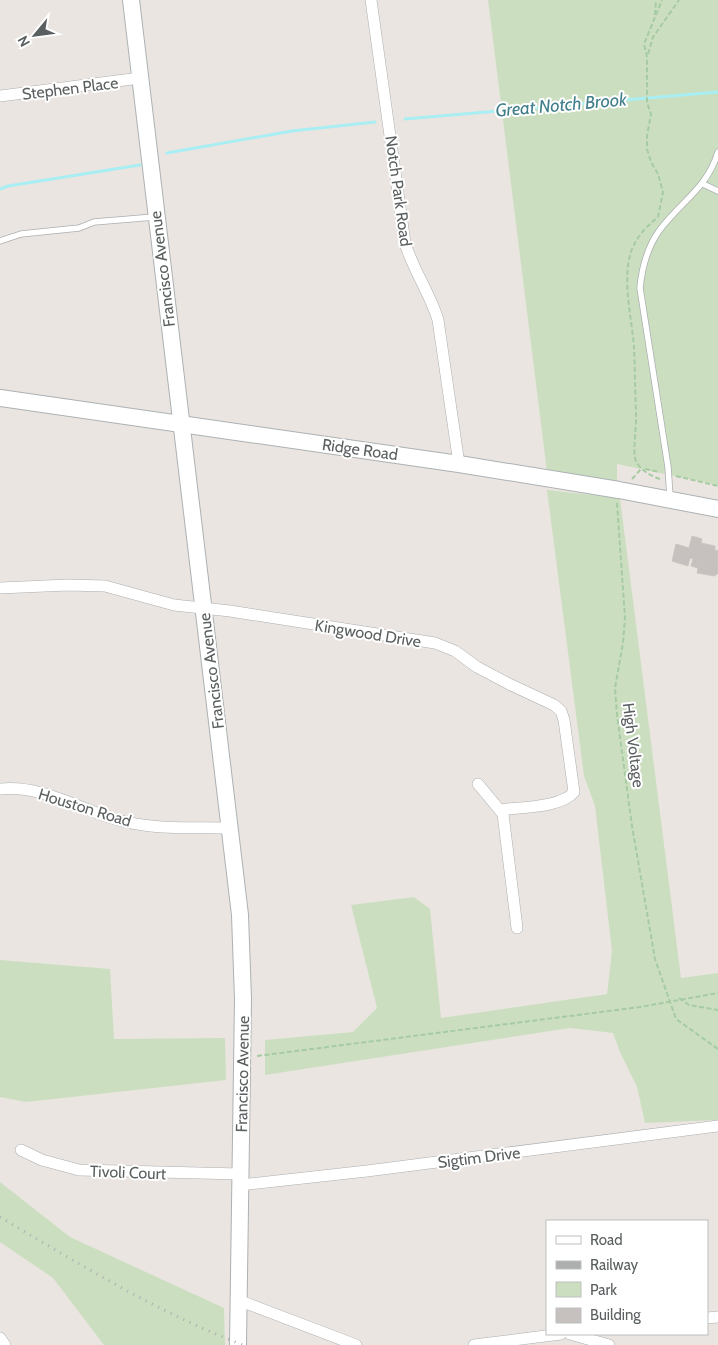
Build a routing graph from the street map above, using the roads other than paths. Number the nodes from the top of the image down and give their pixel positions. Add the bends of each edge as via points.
1 (131, 0) edge
2 (372, 0) edge
3 (140, 78) junction
4 (0, 96) edge
5 (718, 152) edge
6 (703, 184) junction
7 (718, 191) edge
8 (156, 217) junction
9 (0, 240) edge
10 (0, 398) edge
11 (180, 423) junction
12 (459, 464) junction
13 (670, 501) junction
14 (718, 509) edge
15 (0, 588) edge
16 (203, 608) junction
17 (478, 784) dead end
18 (0, 789) edge
19 (500, 810) junction
20 (230, 828) junction
21 (517, 928) dead end
22 (718, 1126) edge
23 (21, 1150) dead end
24 (240, 1179) junction
25 (238, 1300) junction
26 (553, 1335) edge
27 (574, 1335) edge
28 (0, 1338) edge
29 (5, 1345) edge
30 (238, 1345) edge
31 (356, 1345) edge
32 (474, 1345) edge
33 (609, 1345) edge

1 - 3 main road, Francisco Avenue
2 - 12 street, Notch Park Road via 405,243 410,262 438,320
3 - 4 street, Stephen Place
3 - 8 main road, Francisco Avenue
5 - 6 lane
6 - 7 lane
6 - 13 lane via 659,231 648,250 641,275 640,288
8 - 9 lane via 94,222 79,228 21,234
8 - 11 main road, Francisco Avenue
10 - 11 main road, Ridge Road
11 - 12 main road, Ridge Road
11 - 16 main road, Francisco Avenue
12 - 13 main road, Ridge Road
13 - 14 main road, Ridge Road
15 - 16 street, Kingwood Drive via 105,586 174,605
16 - 19 street, Kingwood Drive via 444,645 477,667 554,705 561,711 567,731 574,792 554,803
16 - 20 main road, Francisco Avenue
17 - 19 street
18 - 20 street, Houston Road via 22,789 52,796 124,821
19 - 21 street
20 - 24 main road, Francisco Avenue via 240,915
22 - 24 street, Sigtim Drive via 367,1171
23 - 24 street, Tivoli Court via 42,1160 79,1170
24 - 25 main road, Francisco Avenue
25 - 30 main road, Francisco Avenue
25 - 31 street
26 - 32 street
27 - 33 street
28 - 29 street

